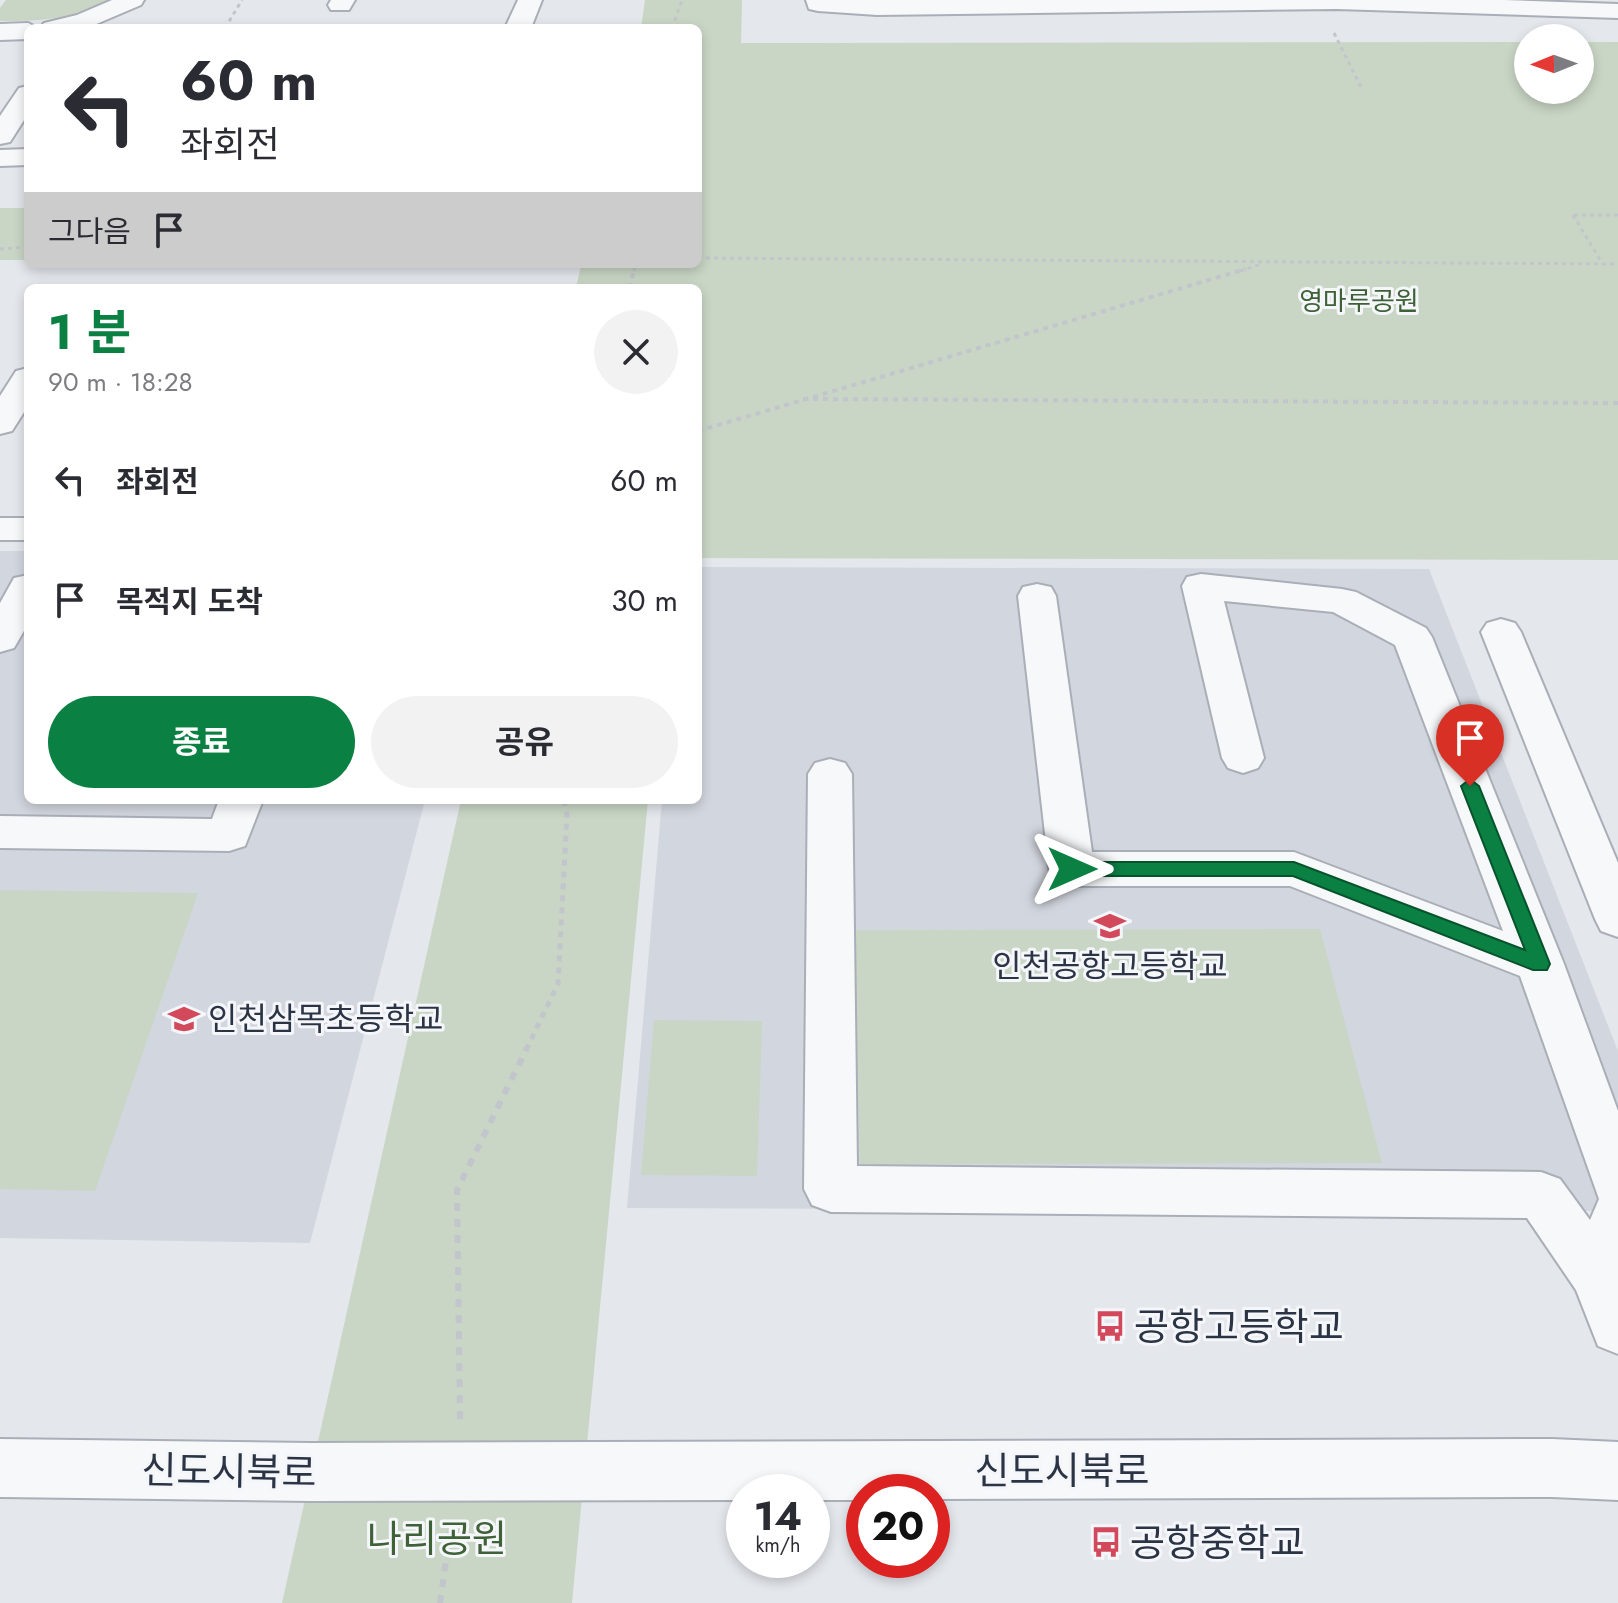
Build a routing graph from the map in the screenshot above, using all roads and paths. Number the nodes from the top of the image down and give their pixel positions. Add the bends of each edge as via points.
1 (132, 0) edge
2 (242, 0) edge
3 (530, 0) edge
4 (682, 0) edge
5 (818, 0) edge
6 (1318, 2) edge
7 (977, 3) edge
8 (1578, 5) edge
9 (1618, 11) edge
10 (71, 24) edge
11 (227, 24) edge
12 (520, 24) edge
13 (673, 24) edge
14 (24, 31) edge
15 (0, 32) edge
16 (1362, 89) dead end
17 (24, 100) edge
18 (0, 136) edge
19 (24, 157) edge
20 (0, 158) edge
21 (1618, 215) edge
22 (24, 247) edge
23 (0, 249) edge
24 (702, 258) edge
25 (1271, 261) junction
26 (1602, 263) junction
27 (1618, 264) edge
28 (24, 385) edge
29 (803, 399) junction
30 (1618, 403) edge
31 (0, 424) edge
32 (702, 430) edge
33 (0, 529) edge
34 (24, 529) edge
35 (24, 594) edge
36 (1037, 596) dead end
37 (1501, 632) dead end
38 (0, 639) edge
39 (1243, 758) dead end
40 (830, 774) dead end
41 (240, 804) edge
42 (565, 804) edge
43 (0, 832) edge
44 (1618, 919) edge
45 (1540, 964) junction
46 (1618, 1183) edge
47 (1618, 1216) edge
48 (1609, 1303) edge
49 (0, 1468) edge
50 (1618, 1471) edge
51 (459, 1472) junction
52 (440, 1603) edge

1 - 10 street
2 - 11 path
3 - 12 street
4 - 13 path
5 - 7 street via 877,8
6 - 7 street
6 - 8 street
6 - 16 path
8 - 9 street
14 - 15 street
17 - 18 street
19 - 20 street
21 - 26 path via 1573,215
22 - 23 path
24 - 25 path
25 - 26 path
25 - 29 path
26 - 27 path
28 - 31 street
29 - 30 path
29 - 32 path
33 - 34 street
35 - 38 street
36 - 45 street via 1072,869 1294,869
37 - 44 street
39 - 45 street via 1201,586 1342,601 1412,637
40 - 48 street via 831,1189 1541,1195
41 - 43 street via 229,835
42 - 51 path via 558,984 457,1190
45 - 46 street
47 - 48 street
49 - 51 street, 신도시북로
50 - 51 street, 신도시북로
51 - 52 path

